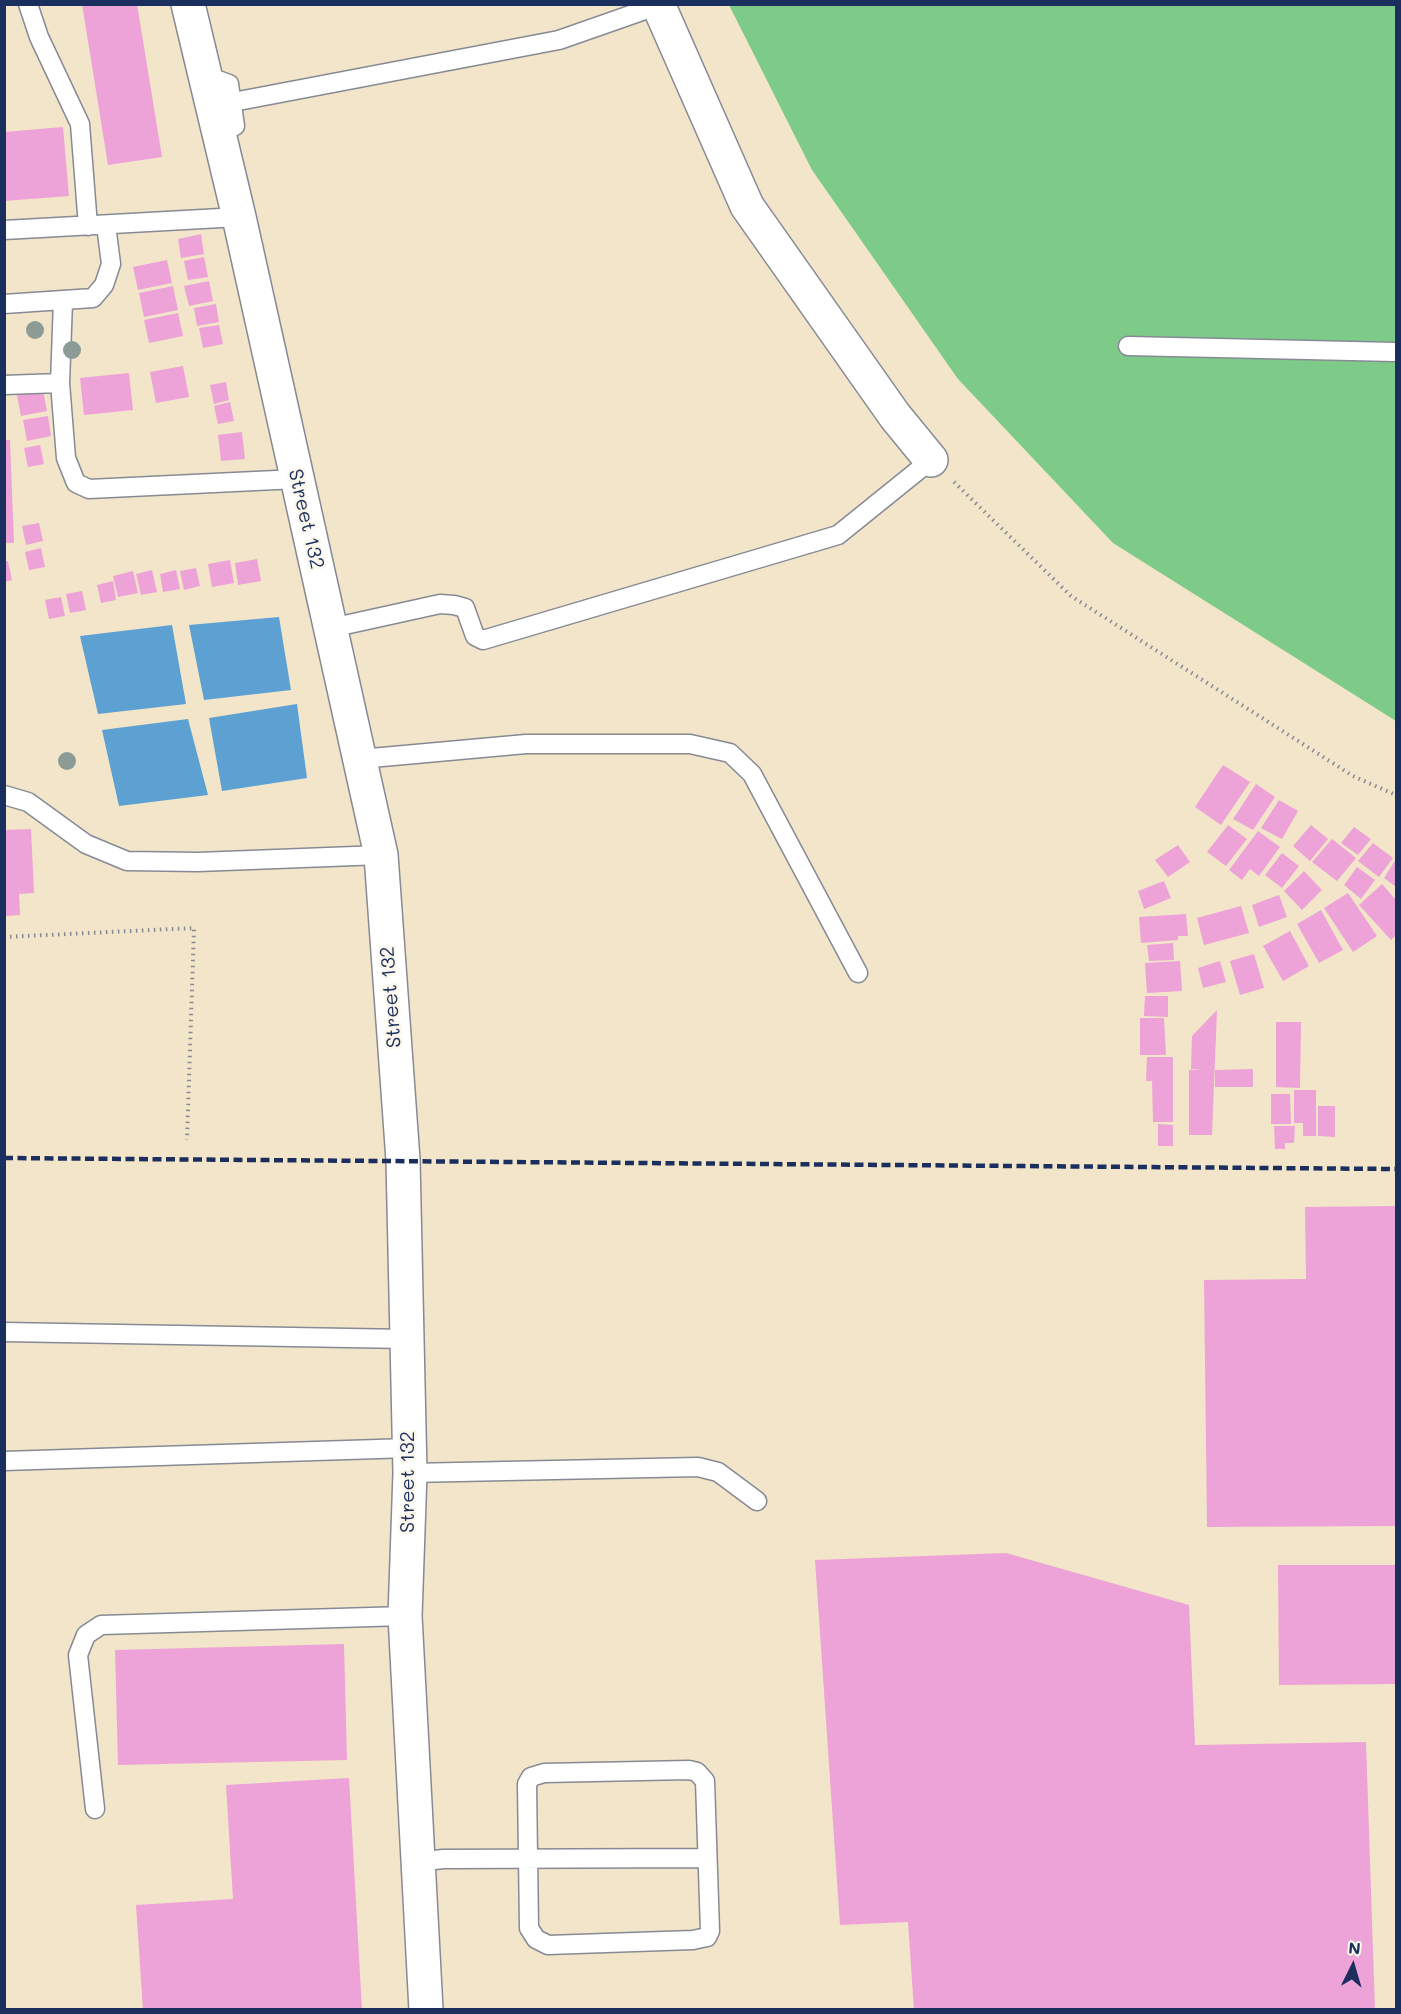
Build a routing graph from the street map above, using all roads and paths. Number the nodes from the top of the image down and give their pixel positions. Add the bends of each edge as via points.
1 (28, 4) edge
2 (188, 4) edge
3 (659, 5) edge
4 (207, 82) junction
5 (233, 102) junction
6 (218, 131) junction
7 (239, 217) junction
8 (97, 225) junction
9 (4, 231) edge
10 (63, 301) junction
11 (4, 304) edge
12 (1128, 346) dead end
13 (1396, 352) edge
14 (60, 383) junction
15 (4, 385) edge
16 (931, 460) junction
17 (297, 479) junction
18 (331, 628) junction
19 (360, 759) junction
20 (4, 795) edge
21 (1396, 795) edge
22 (381, 855) junction
23 (4, 937) edge
24 (858, 973) dead end
25 (187, 1140) dead end
26 (4, 1332) edge
27 (407, 1339) junction
28 (4, 1461) edge
29 (409, 1461) junction
30 (758, 1502) dead end
31 (405, 1616) junction
32 (95, 1809) dead end
33 (706, 1858) junction
34 (527, 1860) junction
35 (417, 1862) junction
36 (426, 2010) edge

1 - 8 lane via 39,37 80,124
2 - 4 street, Street 132
3 - 5 lane via 559,40
3 - 16 street via 747,206 895,416
4 - 5 lane via 229,84
4 - 6 street, Street 132
5 - 6 lane via 235,126
6 - 7 street, Street 132
7 - 8 lane
7 - 17 street, Street 132
8 - 9 lane
8 - 10 lane via 111,264 104,285 93,298
10 - 11 lane
10 - 14 lane
12 - 13 lane
14 - 15 lane
14 - 17 lane via 66,458 76,483 89,489
16 - 18 lane via 838,535 483,640 476,636 465,608 454,605 440,604
16 - 21 path via 1071,596 1353,776
17 - 18 street, Street 132
18 - 19 street, Street 132
19 - 22 street, Street 132
19 - 24 lane via 526,744 690,744 730,753 752,774
20 - 22 lane via 28,802 86,844 127,861
22 - 27 street, Street 132 via 403,1160
23 - 25 path via 194,928
26 - 27 lane
27 - 29 street, Street 132
28 - 29 lane
29 - 30 lane via 698,1467 718,1472
29 - 31 street, Street 132
31 - 32 lane via 101,1625 86,1635 78,1655
31 - 35 street, Street 132
33 - 34 lane
33 - 34 lane via 710,1931 707,1937 548,1945 536,1940 529,1928
33 - 34 lane via 705,1781 689,1770 544,1773 531,1777 527,1784
34 - 35 lane
35 - 36 street, Street 132

